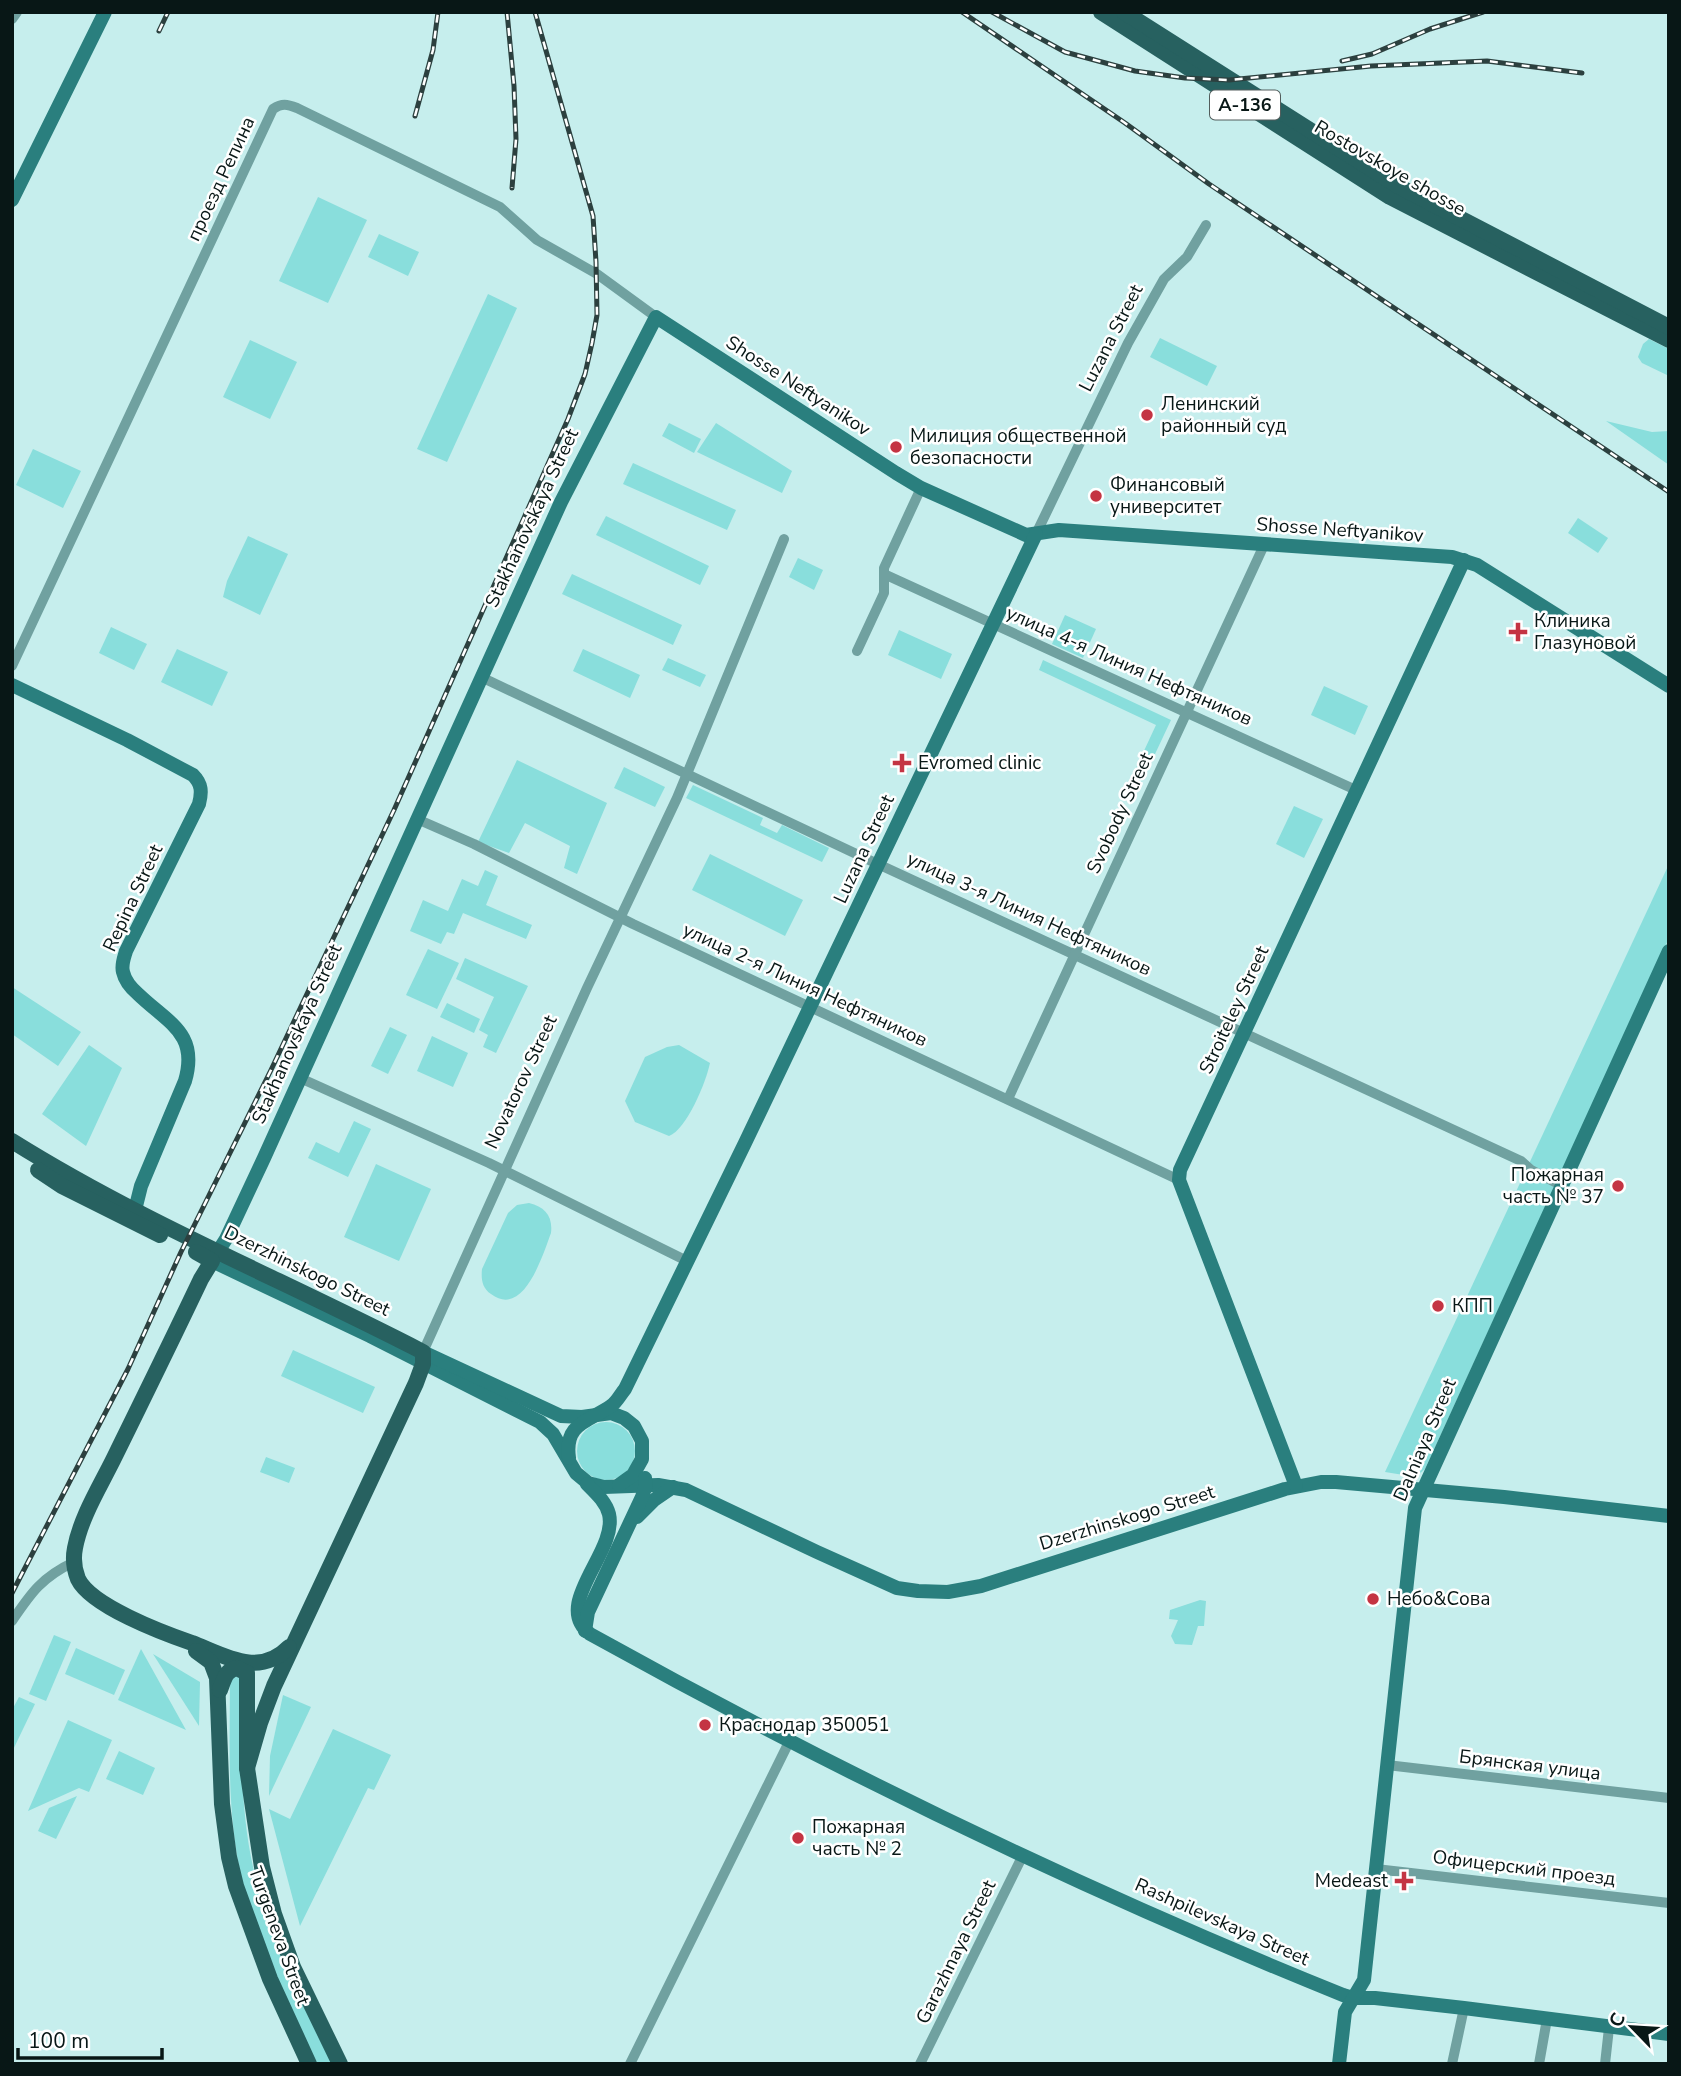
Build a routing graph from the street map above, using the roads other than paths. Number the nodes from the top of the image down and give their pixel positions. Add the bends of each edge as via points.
1 (17, 12) edge
2 (105, 12) edge
3 (1101, 12) edge
4 (1124, 12) edge
5 (12, 19) edge
6 (12, 200) edge
7 (1206, 225) dead end
8 (1501, 247) junction
9 (656, 317) junction
10 (1669, 327) edge
11 (1669, 340) edge
12 (921, 488) junction
13 (1036, 534) junction
14 (784, 539) dead end
15 (1265, 543) junction
16 (1464, 560) junction
17 (884, 575) junction
18 (993, 624) junction
19 (857, 651) dead end
20 (12, 666) edge
21 (481, 677) junction
22 (12, 685) edge
23 (1669, 686) edge
24 (1187, 711) junction
25 (687, 773) junction
26 (1358, 791) junction
27 (417, 820) junction
28 (879, 864) junction
29 (620, 918) junction
30 (1669, 951) edge
31 (1074, 953) junction
32 (810, 1006) junction
33 (1244, 1034) junction
34 (300, 1078) junction
35 (1008, 1099) junction
36 (12, 1141) edge
37 (12, 1154) edge
38 (504, 1170) junction
39 (1179, 1180) junction
40 (1561, 1185) junction
41 (135, 1210) junction
42 (215, 1256) junction
43 (687, 1261) junction
44 (423, 1358) junction
45 (594, 1415) junction
46 (642, 1454) junction
47 (570, 1463) junction
48 (583, 1480) junction
49 (618, 1485) junction
50 (646, 1485) junction
51 (1296, 1486) junction
52 (673, 1487) junction
53 (1421, 1490) junction
54 (1669, 1516) edge
55 (627, 1529) junction
56 (74, 1562) junction
57 (12, 1621) edge
58 (585, 1631) junction
59 (173, 1636) junction
60 (294, 1639) junction
61 (219, 1692) junction
62 (789, 1742) junction
63 (1387, 1765) junction
64 (247, 1768) junction
65 (1669, 1798) edge
66 (1023, 1855) junction
67 (1376, 1869) junction
68 (1669, 1903) edge
69 (1353, 1998) junction
70 (1464, 2008) junction
71 (1547, 2019) junction
72 (1609, 2028) junction
73 (1669, 2034) edge
74 (309, 2064) edge
75 (340, 2064) edge
76 (630, 2064) edge
77 (920, 2064) edge
78 (1339, 2064) edge
79 (1452, 2064) edge
80 (1539, 2064) edge
81 (1605, 2064) edge

1 - 5 street
2 - 6 street
3 - 8 main road, Rostovskoye shosse / А-136 via 1390,197
4 - 8 main road, Rostovskoye shosse / А-136
7 - 13 street, Luzana Street via 1187,257 1164,279 1128,342
8 - 10 main road, Rostovskoye shosse / А-136
8 - 11 main road, Rostovskoye shosse / А-136
9 - 12 street, Shosse Neftyanikov
9 - 20 street, проезд Репина via 597,274 537,240 500,207 296,108 279,105 273,109
9 - 21 street, Stakhanovskaya Street via 561,502
12 - 13 street, Shosse Neftyanikov via 1026,536
12 - 17 street
13 - 15 street, Shosse Neftyanikov via 1059,530
13 - 18 street, Luzana Street
14 - 25 street, Novatorov Street
15 - 16 street, Shosse Neftyanikov
15 - 24 street, Svobody Street
16 - 23 street, Shosse Neftyanikov
16 - 26 street, Stroiteley Street
17 - 18 street, улица 4-я Линия Нефтяников
17 - 19 street via 884,593
18 - 24 street, улица 4-я Линия Нефтяников
18 - 28 street, Luzana Street
21 - 25 street, улица 3-я Линия Нефтяников
21 - 27 street, Stakhanovskaya Street
22 - 41 street, Repina Street via 193,775 201,789 199,804 122,965 131,988 180,1032 189,1056 185,1081
24 - 26 street, улица 4-я Линия Нефтяников
24 - 31 street, Svobody Street
25 - 28 street, улица 3-я Линия Нефтяников
25 - 29 street, Novatorov Street
26 - 33 street, Stroiteley Street
27 - 29 street, улица 2-я Линия Нефтяников
27 - 34 street, Stakhanovskaya Street
28 - 31 street, улица 3-я Линия Нефтяников
28 - 32 street, Luzana Street
29 - 32 street, улица 2-я Линия Нефтяников
29 - 38 street, Novatorov Street
30 - 40 street, Dalniaya Street
31 - 33 street, улица 3-я Линия Нефтяников
31 - 35 street, Svobody Street
32 - 35 street, улица 2-я Линия Нефтяников
32 - 43 street, Luzana Street
33 - 39 street, Stroiteley Street
33 - 40 street, улица 3-я Линия Нефтяников via 1521,1161
34 - 38 street
34 - 42 street, Stakhanovskaya Street
35 - 39 street, улица 2-я Линия Нефтяников
36 - 41 main road, Dzerzhinskogo Street
37 - 42 main road, Dzerzhinskogo Street via 62,1186
38 - 43 street
38 - 44 street, Novatorov Street
39 - 51 street
40 - 53 street, Dalniaya Street
41 - 42 main road, Dzerzhinskogo Street
42 - 44 main road, Dzerzhinskogo Street
42 - 56 main road, Stakhanovskaya Street via 90,1508 78,1535
43 - 45 street, Luzana Street via 625,1388 615,1403
44 - 45 street, Dzerzhinskogo Street via 561,1416
44 - 47 street, Dzerzhinskogo Street via 540,1422
44 - 60 main road, Novatorov Street via 386,1448
45 - 46 street, Dzerzhinskogo Street via 611,1413 628,1420 639,1434
45 - 47 street via 572,1434
46 - 49 street via 635,1472
46 - 50 street
47 - 48 street, Dzerzhinskogo Street
48 - 49 street, Dzerzhinskogo Street via 600,1487
48 - 58 street via 606,1505 610,1521 576,1609
49 - 50 street, Dzerzhinskogo Street
50 - 52 street, Dzerzhinskogo Street
50 - 55 street
51 - 52 street, Dzerzhinskogo Street via 981,1586 933,1592 882,1583
51 - 53 street, Dzerzhinskogo Street via 1336,1482
52 - 55 street
53 - 54 street, Dzerzhinskogo Street
53 - 63 street, Dalniaya Street via 1415,1507
55 - 58 street via 588,1612
56 - 57 street via 40,1583
56 - 59 main road via 79,1581 95,1599
58 - 62 street, Rashpilevskaya Street
59 - 60 main road via 245,1663 265,1662
59 - 61 main road, Turgeneva Street via 211,1662
60 - 64 main road, Turgeneva Street
61 - 64 main road, Turgeneva Street via 230,1670 247,1673
61 - 74 main road, Turgeneva Street via 220,1771 236,1886 270,1979
62 - 66 street, Rashpilevskaya Street
62 - 76 street
63 - 65 street, Брянская улица
63 - 67 street, Dalniaya Street
64 - 75 main road, Turgeneva Street via 274,1914 293,1967
66 - 69 street, Rashpilevskaya Street
66 - 77 street, Garazhnaya Street
67 - 68 street, Офицерский проезд
67 - 69 street, Dalniaya Street via 1364,1980
69 - 70 street, Rashpilevskaya Street
69 - 78 street, Dalniaya Street via 1345,2012
70 - 71 street, Rashpilevskaya Street
70 - 79 street
71 - 72 street, Rashpilevskaya Street
71 - 80 street
72 - 73 street, Rashpilevskaya Street
72 - 81 street

